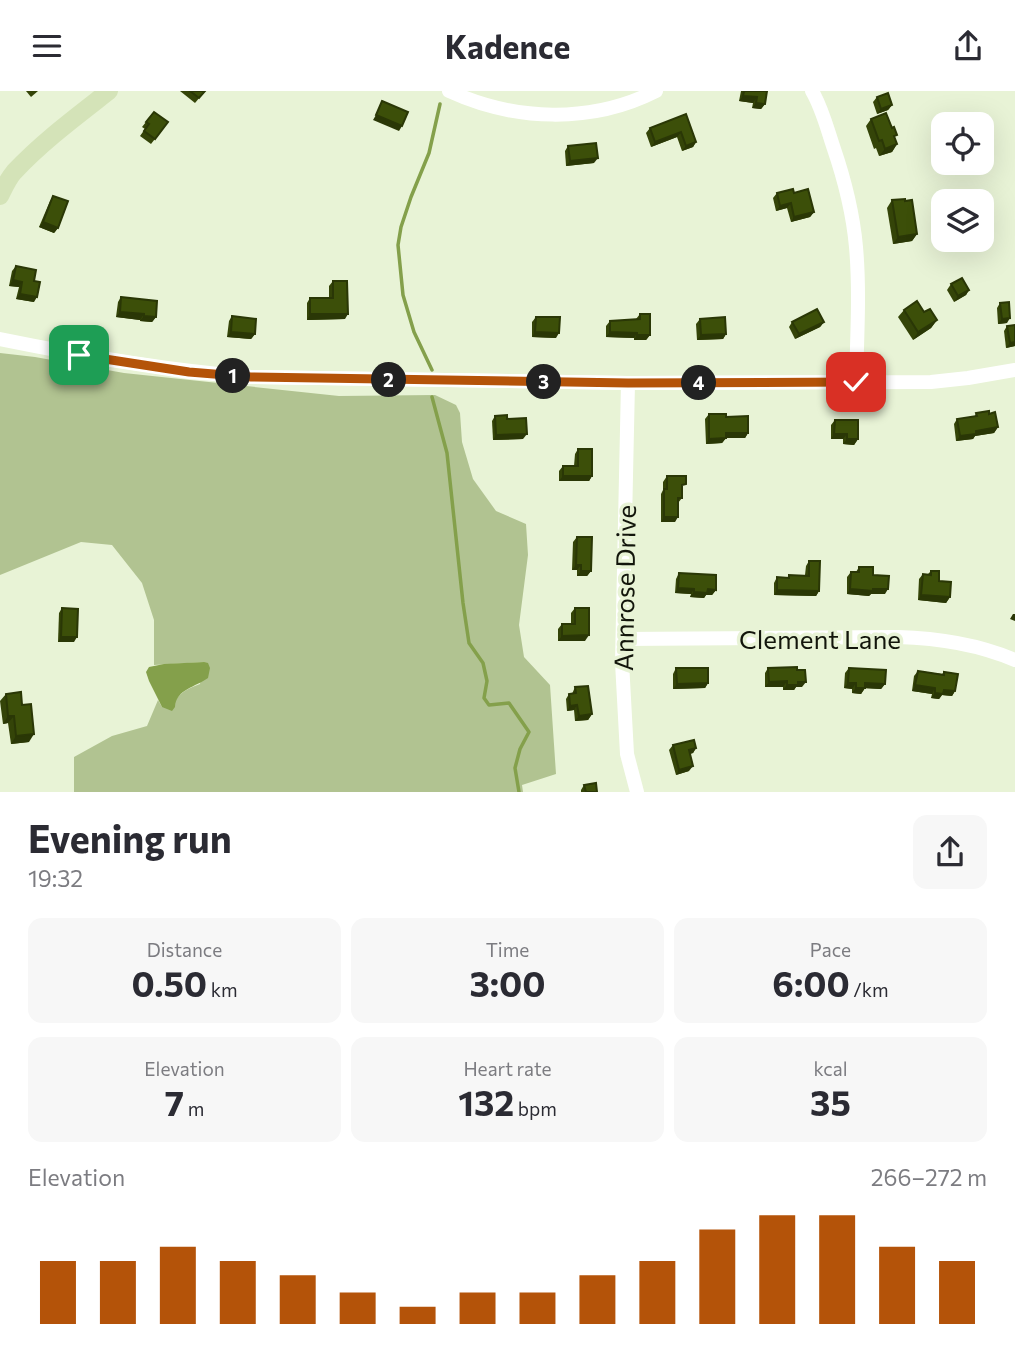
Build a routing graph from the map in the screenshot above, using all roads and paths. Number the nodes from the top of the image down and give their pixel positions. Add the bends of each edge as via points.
1 (109, 91) edge
2 (449, 91) edge
3 (656, 91) edge
4 (812, 91) edge
5 (0, 196) edge
6 (0, 339) edge
7 (1015, 370) edge
8 (856, 382) junction
9 (628, 383) junction
10 (622, 639) junction
11 (1015, 660) edge
12 (637, 792) edge

1 - 5 main road via 12,174
2 - 3 street via 469,100 544,115 594,112
4 - 8 street via 850,210 858,278
6 - 9 street via 189,372 251,377
7 - 8 street via 931,382
8 - 9 street
9 - 10 street, Annrose Drive
10 - 11 street, Clement Lane via 898,636 960,642
10 - 12 street, Annrose Drive via 626,754

